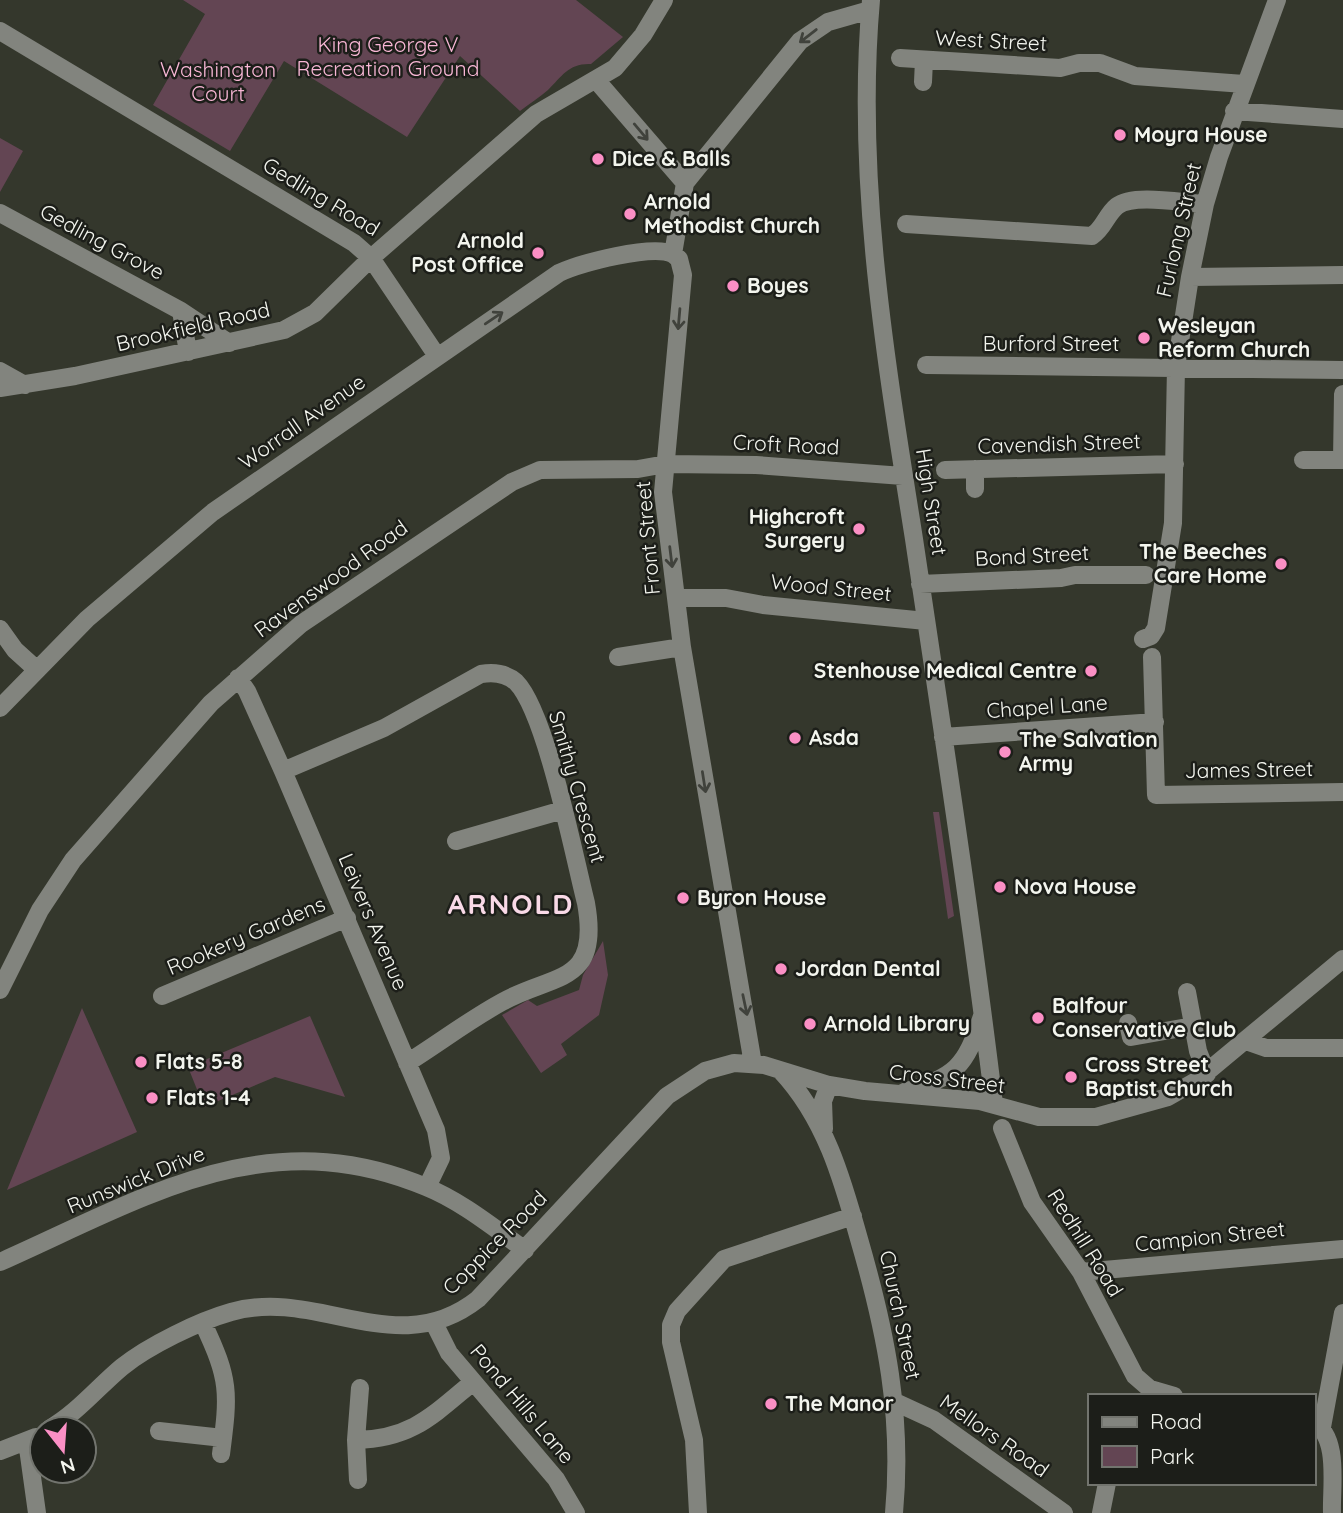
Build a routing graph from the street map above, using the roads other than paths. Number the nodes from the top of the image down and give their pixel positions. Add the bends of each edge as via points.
1 (664, 0) edge
2 (1277, 0) edge
3 (870, 5) edge
4 (0, 31) edge
5 (900, 58) dead end
6 (925, 60) junction
7 (597, 80) junction
8 (923, 82) dead end
9 (1244, 84) junction
10 (1234, 111) junction
11 (1343, 119) edge
12 (685, 183) junction
13 (1205, 204) junction
14 (0, 213) edge
15 (905, 224) dead end
16 (674, 254) junction
17 (371, 258) junction
18 (1343, 275) edge
19 (1190, 277) junction
20 (181, 311) junction
21 (229, 343) junction
22 (188, 352) junction
23 (437, 356) junction
24 (926, 365) dead end
25 (1176, 367) junction
26 (1343, 370) edge
27 (0, 371) edge
28 (25, 385) junction
29 (0, 388) edge
30 (1343, 394) edge
31 (1303, 460) dead end
32 (1343, 460) edge
33 (666, 464) junction
34 (1175, 464) junction
35 (975, 469) junction
36 (945, 470) dead end
37 (904, 476) junction
38 (975, 489) dead end
39 (1139, 580) dead end
40 (920, 583) junction
41 (676, 598) junction
42 (926, 621) junction
43 (0, 629) edge
44 (1143, 639) dead end
45 (682, 647) junction
46 (618, 657) dead end
47 (36, 669) junction
48 (1148, 669) dead end
49 (238, 678) junction
50 (0, 708) edge
51 (1155, 722) junction
52 (943, 737) junction
53 (283, 771) junction
54 (1343, 792) edge
55 (563, 810) junction
56 (456, 841) dead end
57 (347, 918) junction
58 (1343, 960) edge
59 (0, 990) edge
60 (1187, 992) dead end
61 (162, 996) dead end
62 (984, 1009) junction
63 (1128, 1023) dead end
64 (1193, 1026) junction
65 (1246, 1041) junction
66 (1343, 1048) edge
67 (407, 1063) junction
68 (753, 1064) junction
69 (781, 1071) junction
70 (1207, 1074) junction
71 (836, 1086) junction
72 (894, 1095) junction
73 (994, 1104) junction
74 (1002, 1128) dead end
75 (825, 1133) junction
76 (427, 1187) junction
77 (853, 1216) junction
78 (1343, 1249) edge
79 (524, 1250) junction
80 (0, 1262) edge
81 (1081, 1272) junction
82 (1343, 1313) edge
83 (203, 1323) junction
84 (434, 1323) junction
85 (473, 1382) junction
86 (360, 1388) dead end
87 (1134, 1390) edge
88 (1161, 1394) edge
89 (895, 1402) junction
90 (66, 1415) edge
91 (1317, 1425) edge
92 (167, 1437) dead end
93 (28, 1439) edge
94 (356, 1440) junction
95 (0, 1451) edge
96 (358, 1480) dead end
97 (36, 1485) edge
98 (1107, 1485) edge
99 (37, 1513) edge
100 (576, 1513) edge
101 (698, 1513) edge
102 (894, 1513) edge
103 (1064, 1513) edge
104 (1101, 1513) edge
105 (1332, 1513) edge

1 - 7 street, Gedling Road via 627,55
2 - 9 street, Furlong Street
3 -> 12 street via 828,22 800,41
3 - 37 street, High Street via 866,105 872,224
4 - 17 street, Gedling Road via 354,243
5 - 6 street, West Street
6 - 8 street
6 - 9 street, West Street via 1060,68 1100,62 1135,76
7 -> 12 street
7 - 17 street, Gedling Road via 536,114
9 - 10 street, Furlong Street
10 - 11 street
10 - 13 street, Furlong Street
12 - 16 street, Front Street
13 - 15 street via 1131,199 1111,212 1092,236
13 - 19 street, Furlong Street
14 - 20 street, Gedling Grove
23 -> 16 street, Worrall Avenue via 573,267 642,254
16 -> 33 street, Front Street via 683,275
17 - 21 street, Brookfield Road via 305,321
17 - 23 street
18 - 19 street
19 - 25 street, Furlong Street
20 - 21 street, Gedling Grove
20 - 22 street
21 - 22 street, Brookfield Road
22 - 28 street, Brookfield Road
23 - 47 street, Worrall Avenue via 213,512 110,598
24 - 25 street, Burford Street via 962,374
25 - 26 street, Burford Street
25 - 34 street, Furlong Street
27 - 28 street
28 - 29 street, Brookfield Road
30 - 32 street
31 - 32 street
33 - 37 street, Croft Road via 756,465
33 -> 41 street, Front Street via 663,492
33 - 49 street, Ravenswood Road via 528,474 301,624
34 - 35 street, Cavendish Street
34 - 44 street, Furlong Street via 1173,523 1159,614 1154,631
35 - 36 street, Cavendish Street
35 - 38 street
37 - 40 street, High Street
39 - 40 street, Bond Street via 1075,575
40 - 42 street, High Street
41 - 42 street, Wood Street via 732,599
41 - 45 street, Front Street
42 - 52 street, High Street
43 - 47 street
45 - 46 street
45 -> 68 street, Front Street
47 - 50 street, Worrall Avenue
48 - 51 street
49 - 53 street, Leivers Avenue
49 - 59 street, Ravenswood Road via 73,859 40,910
51 - 52 street, Chapel Lane
51 - 54 street, James Street via 1156,795
52 - 62 street, High Street
53 - 55 street, Smithy Crescent via 384,728 471,676 496,673 514,681 525,695
53 - 57 street, Leivers Avenue
55 - 56 street
55 - 67 street, Smithy Crescent via 590,925 579,962 559,980 502,1002
57 - 61 street, Rookery Gardens
57 - 67 street, Leivers Avenue
58 - 65 street, Cross Street
60 - 64 street
62 - 72 street, High Street via 971,1049 953,1073
62 - 73 street, High Street
63 - 64 street via 1131,1037
64 - 70 street
65 - 66 street via 1265,1048
65 - 70 street, Cross Street
67 - 76 street, Leivers Avenue via 440,1142 441,1158
68 - 69 street, Coppice Road
68 - 79 street, Coppice Road via 734,1063 705,1071 667,1096
69 - 71 street, Coppice Road
69 - 75 street, Church Street
70 - 73 street, Cross Street via 1168,1097 1096,1117 1039,1117
71 - 72 street, Cross Street
71 - 75 street, Church Street via 823,1101
72 - 73 street, Cross Street
74 - 81 street, Redhill Road via 1018,1144 1023,1184 1040,1217
75 - 77 street, Church Street
76 - 79 street, Runswick Drive
76 - 80 street, Runswick Drive via 391,1174 314,1161 281,1160 228,1168 192,1178
77 - 89 street, Church Street via 891,1361
77 - 101 street via 724,1259 677,1311 671,1342 694,1440
78 - 81 street, Campion Street
79 - 84 street, Coppice Road via 478,1299
81 - 87 street, Redhill Road
82 - 91 street
83 - 84 street, Coppice Road via 233,1311 282,1307 391,1326
83 - 90 street, Coppice Road via 136,1357
83 - 92 street via 226,1379 222,1446
84 - 85 street, Pond Hills Lane via 449,1353
85 - 94 street via 421,1425 380,1440
85 - 100 street, Pond Hills Lane via 556,1479
86 - 94 street
87 - 88 street, Redhill Road
89 - 102 street, Church Street
89 - 103 street, Mellors Road via 934,1419
91 - 105 street via 1331,1448
93 - 95 street
94 - 96 street
97 - 99 street
98 - 104 street

